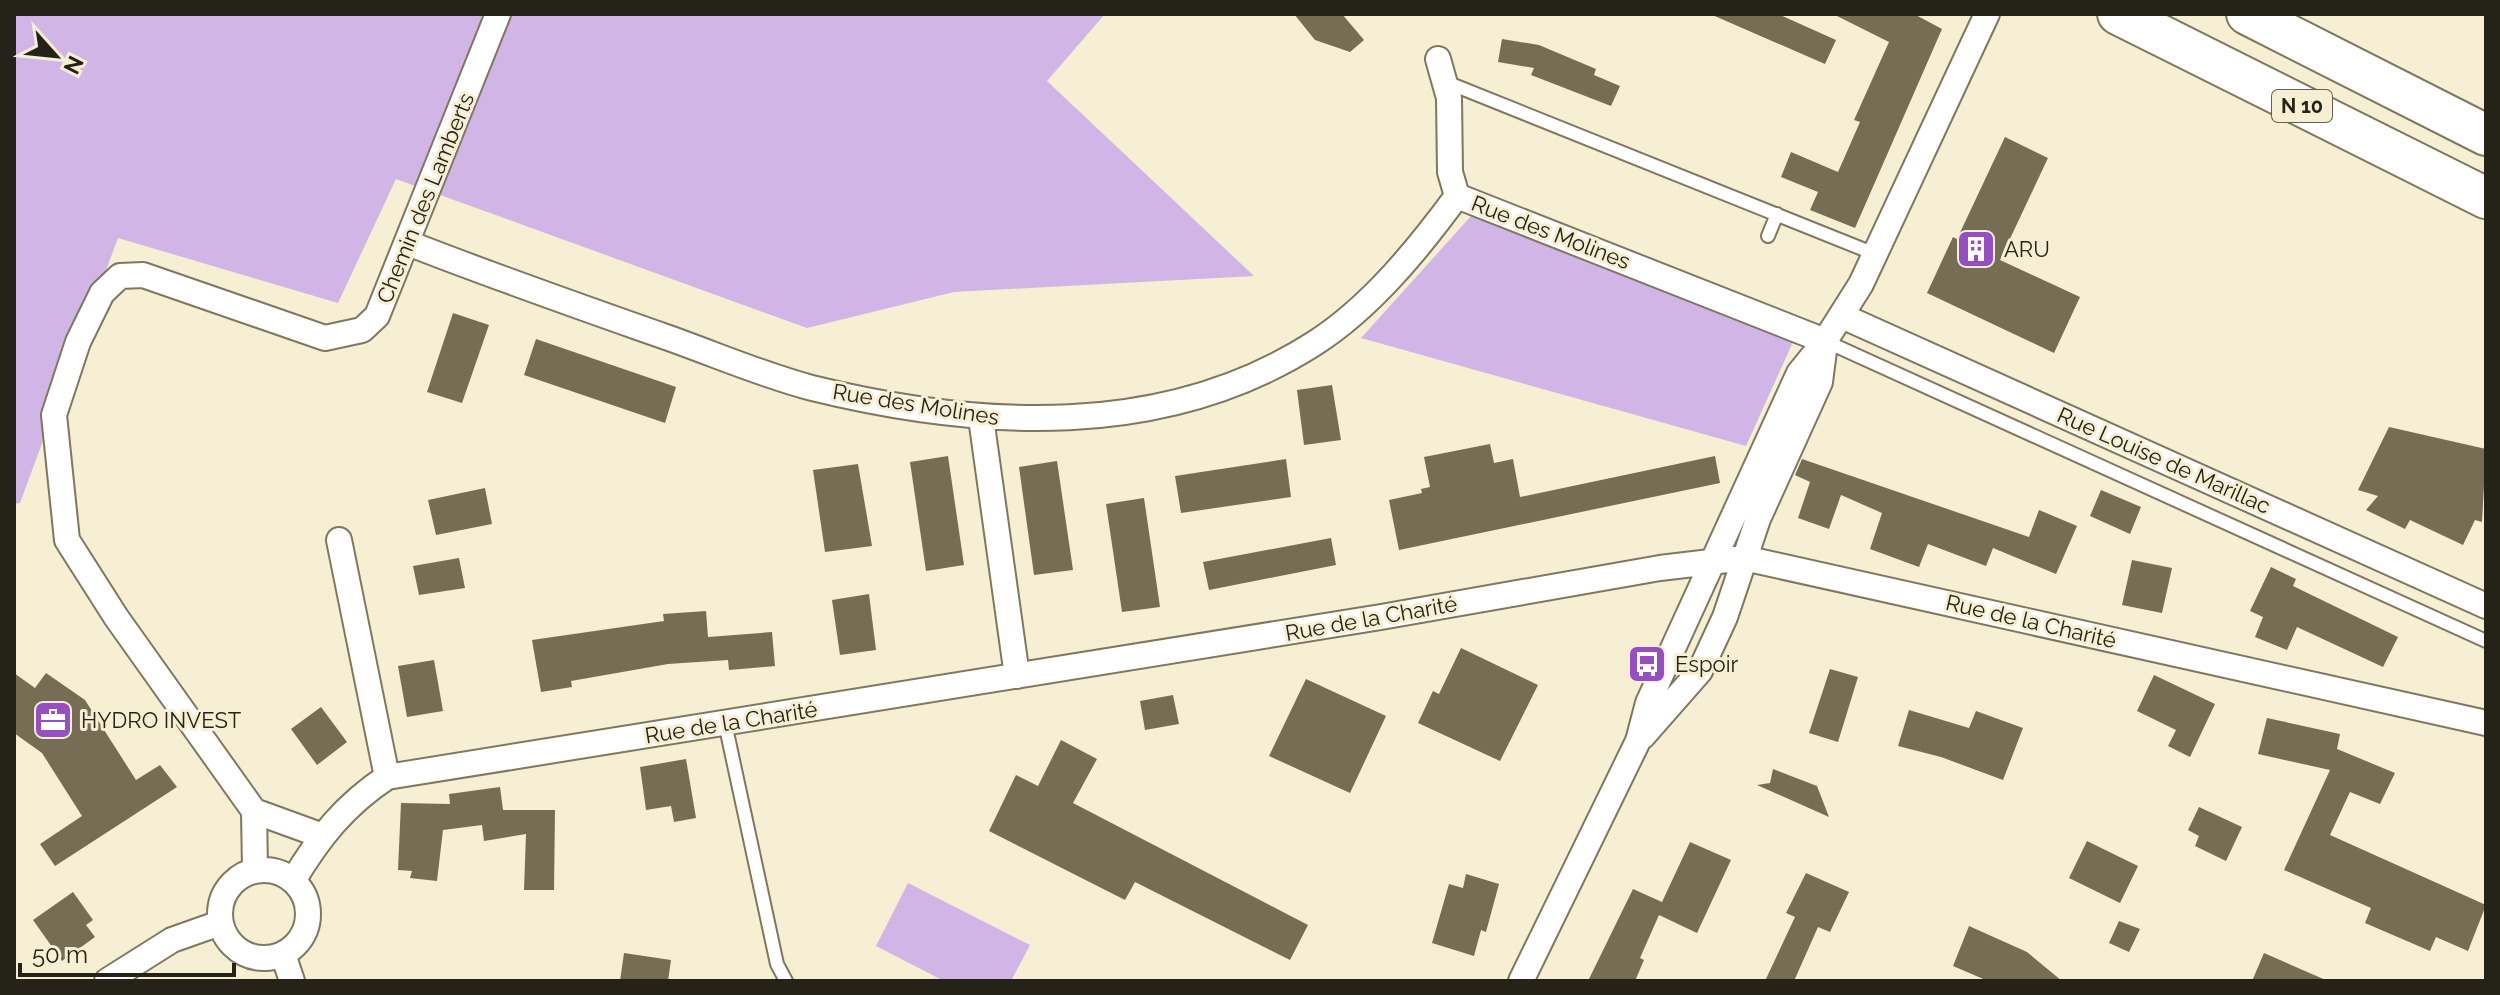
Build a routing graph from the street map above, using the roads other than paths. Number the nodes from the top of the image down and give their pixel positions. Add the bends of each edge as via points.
1 (498, 14) edge
2 (1987, 14) edge
3 (2118, 14) edge
4 (2247, 14) edge
5 (1442, 71) joint
6 (2486, 135) edge
7 (1457, 196) junction
8 (2486, 198) edge
9 (1777, 214) junction
10 (1768, 236) dead end
11 (408, 243) junction
12 (1875, 254) junction
13 (1842, 316) junction
14 (1825, 341) junction
15 (981, 418) junction
16 (339, 540) dead end
17 (1744, 558) junction
18 (1716, 560) junction
19 (2483, 598) edge
20 (2486, 641) edge
21 (1017, 676) junction
22 (725, 723) junction
23 (2486, 723) edge
24 (1638, 741) junction
25 (387, 777) junction
26 (254, 811) junction
27 (320, 835) junction
28 (255, 870) junction
29 (293, 881) junction
30 (220, 923) junction
31 (283, 954) junction
32 (107, 981) edge
33 (292, 981) edge
34 (786, 981) edge
35 (1521, 981) edge

1 - 11 street, Chemin des Lamberts
2 - 12 street
3 - 8 highway, N 10
4 - 6 highway, N 10
5 - 7 street via 1452,121 1450,172
5 - 9 lane
7 - 14 street, Rue des Molines
7 - 15 street, Rue des Molines via 1379,289 1318,341 1227,388 1143,410 1081,419
9 - 10 lane
9 - 12 lane
11 - 15 street, Rue des Molines via 811,388
11 - 26 street, Chemin des Lamberts via 377,316 346,336 304,333 143,275 120,276 102,293 78,342 54,415 67,540
12 - 13 street
13 - 14 street
13 - 19 street, Rue Louise de Marillac
14 - 17 street via 1820,382
14 - 18 street via 1799,373
14 - 20 lane
15 - 21 street
16 - 25 street
17 - 18 street, Rue de la Charité
17 - 23 street, Rue de la Charité
17 - 24 street via 1700,671
18 - 21 street, Rue de la Charité
18 - 24 street via 1648,703
21 - 22 street, Rue de la Charité
22 - 25 street, Rue de la Charité
22 - 34 lane via 777,964
24 - 35 street
25 - 27 street, Rue de la Charité via 354,799
26 - 27 street
26 - 28 street
27 - 29 street, Rue de la Charité
28 - 29 street via 282,873
28 - 30 street via 231,884 219,909
29 - 31 street via 308,914 301,937
30 - 31 street via 244,954
30 - 32 street via 172,940
31 - 33 street

